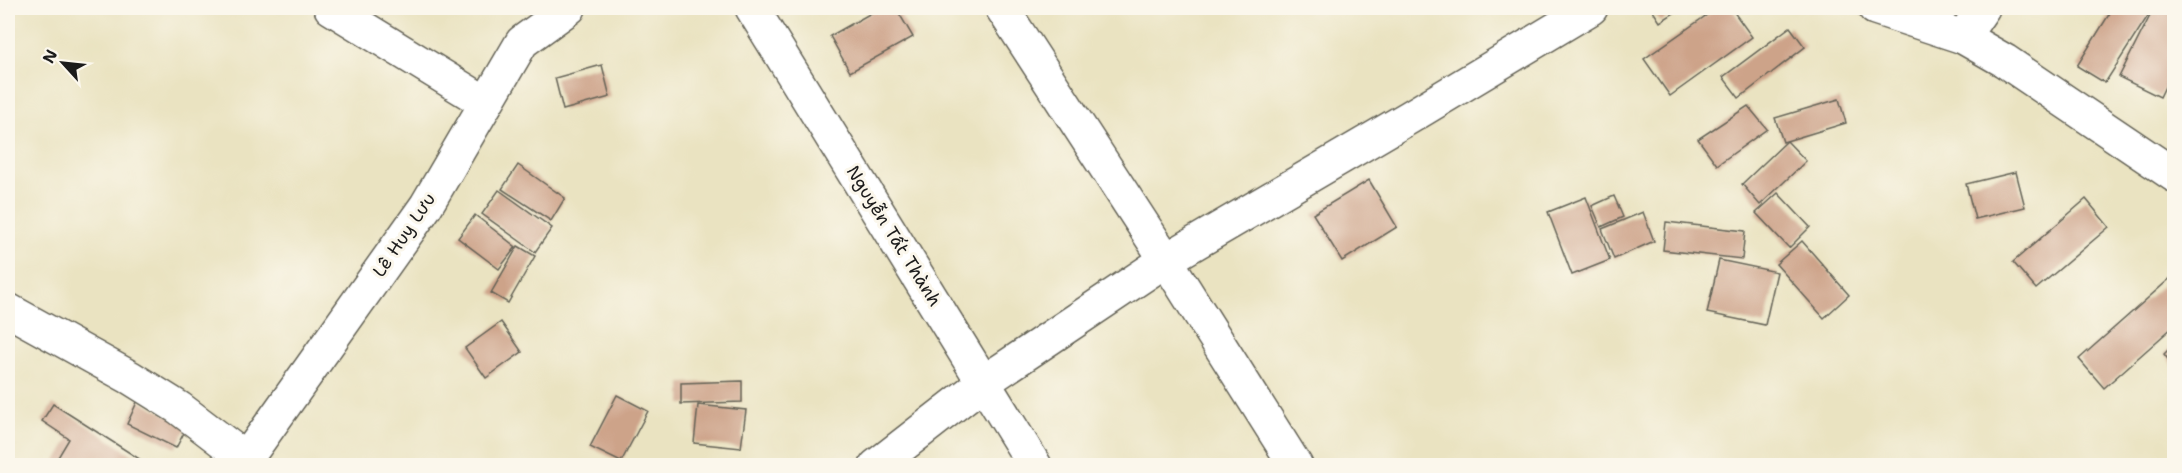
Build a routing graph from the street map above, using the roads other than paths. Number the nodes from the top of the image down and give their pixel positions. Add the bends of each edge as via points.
1 (331, 8) edge
2 (569, 8) edge
3 (752, 8) edge
4 (1002, 8) edge
5 (1591, 8) edge
6 (1875, 8) edge
7 (1983, 8) edge
8 (1963, 37) junction
9 (486, 103) junction
10 (2175, 175) edge
11 (1166, 260) junction
12 (8, 310) edge
13 (984, 382) junction
14 (241, 462) edge
15 (876, 465) edge
16 (1035, 465) edge
17 (1296, 465) edge

1 - 9 street
2 - 9 street, Lê Huy Lưu via 522,42
3 - 13 street, Nguyễn Tất Thành
4 - 11 street
5 - 11 street
6 - 8 street
7 - 8 street
8 - 10 street
9 - 14 street, Lê Huy Lưu via 426,206
11 - 13 street
11 - 17 street
12 - 14 street via 179,408
13 - 15 street
13 - 16 street, Nguyễn Tất Thành

